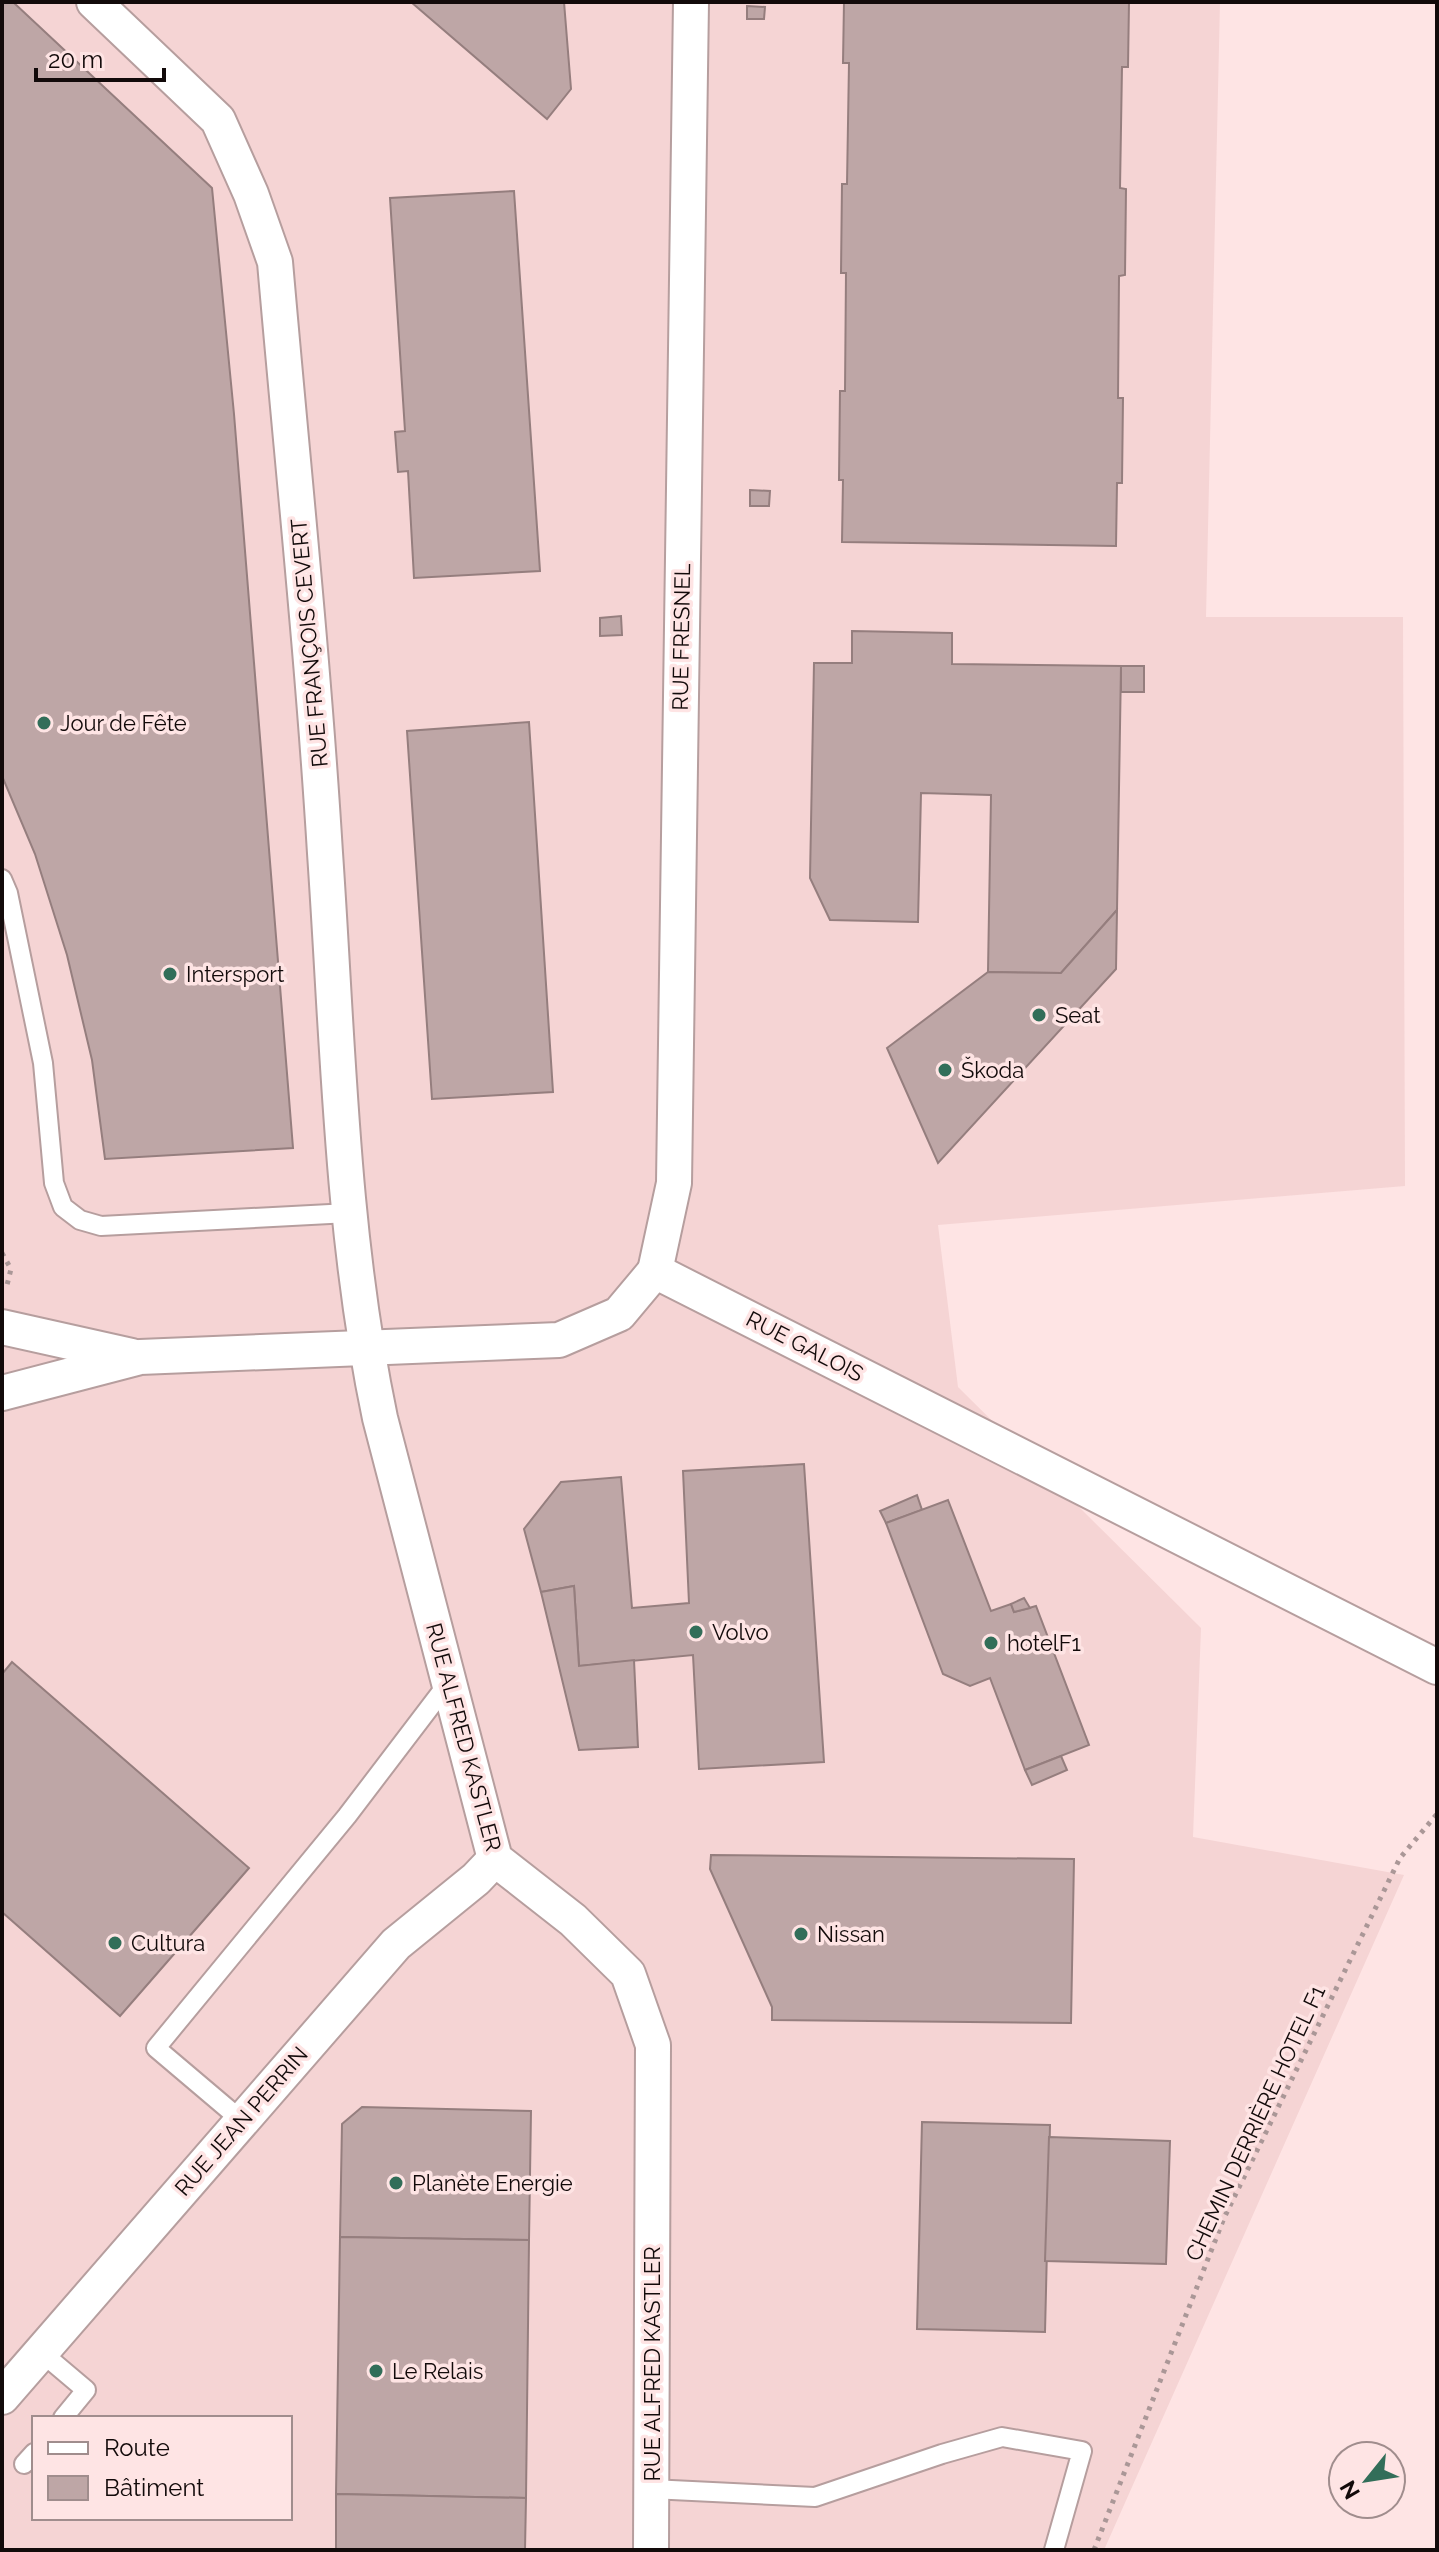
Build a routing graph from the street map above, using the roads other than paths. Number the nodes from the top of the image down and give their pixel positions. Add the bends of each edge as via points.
1 (94, 2) edge
2 (691, 2) edge
3 (4, 889) edge
4 (349, 1213) junction
5 (655, 1271) junction
6 (2, 1327) edge
7 (365, 1347) junction
8 (140, 1357) junction
9 (2, 1393) edge
10 (1437, 1667) edge
11 (449, 1682) junction
12 (495, 1859) junction
13 (241, 2120) junction
14 (41, 2352) junction
15 (2, 2397) edge
16 (65, 2416) edge
17 (651, 2489) junction
18 (651, 2550) edge
19 (1054, 2550) edge

1 - 4 street, RUE FRANÇOIS CEVERT via 218,120 275,262 320,764
2 - 5 street, RUE FRESNEL via 674,1183
3 - 4 lane via 43,1063 54,1183 63,1207 80,1220 101,1226
4 - 7 street, RUE FRANÇOIS CEVERT
5 - 7 street via 619,1314 559,1340
5 - 10 street, RUE GALOIS
6 - 8 street
7 - 8 street
7 - 11 street, RUE ALFRED KASTLER
8 - 9 street
11 - 12 street, RUE ALFRED KASTLER
11 - 13 lane via 347,1816 156,2048
12 - 13 street, RUE JEAN PERRIN via 396,1944
12 - 17 street, RUE ALFRED KASTLER via 573,1920 628,1974 653,2045
13 - 14 street, RUE JEAN PERRIN
14 - 15 street, RUE JEAN PERRIN
14 - 16 lane via 86,2390
17 - 18 street, RUE ALFRED KASTLER
17 - 19 lane via 815,2497 1002,2437 1082,2451

